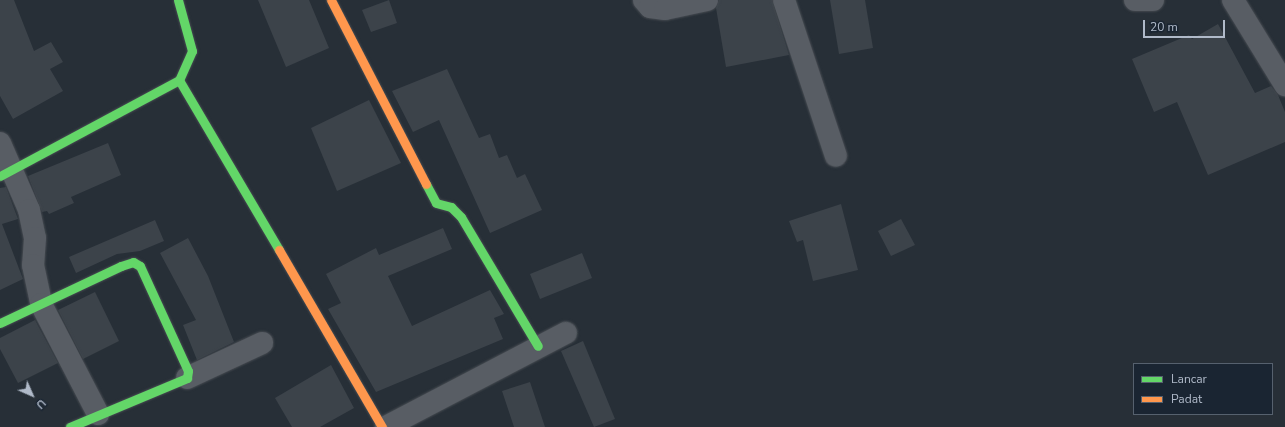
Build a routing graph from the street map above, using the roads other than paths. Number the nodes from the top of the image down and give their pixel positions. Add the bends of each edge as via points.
1 (178, 0) edge
2 (331, 0) edge
3 (644, 0) edge
4 (707, 0) edge
5 (784, 0) edge
6 (1136, 0) edge
7 (1153, 0) edge
8 (1233, 0) edge
9 (179, 80) junction
10 (1285, 85) edge
11 (0, 143) edge
12 (836, 156) dead end
13 (6, 173) edge
14 (41, 304) junction
15 (0, 323) edge
16 (566, 333) dead end
17 (262, 342) dead end
18 (538, 346) junction
19 (187, 378) junction
20 (98, 414) junction
21 (70, 427) edge
22 (382, 427) edge
23 (386, 427) edge

1 - 9 street via 192,51
2 - 18 street via 436,203 451,207 461,217
3 - 4 street via 650,7 665,9
5 - 12 street
6 - 7 street
8 - 10 street
9 - 13 street
9 - 22 street
11 - 13 street
13 - 14 street via 29,210 35,238 33,265
14 - 15 street
14 - 19 street via 120,266 137,264 188,371
14 - 20 street
16 - 18 street
17 - 19 street
18 - 23 street
19 - 20 street
20 - 21 street

